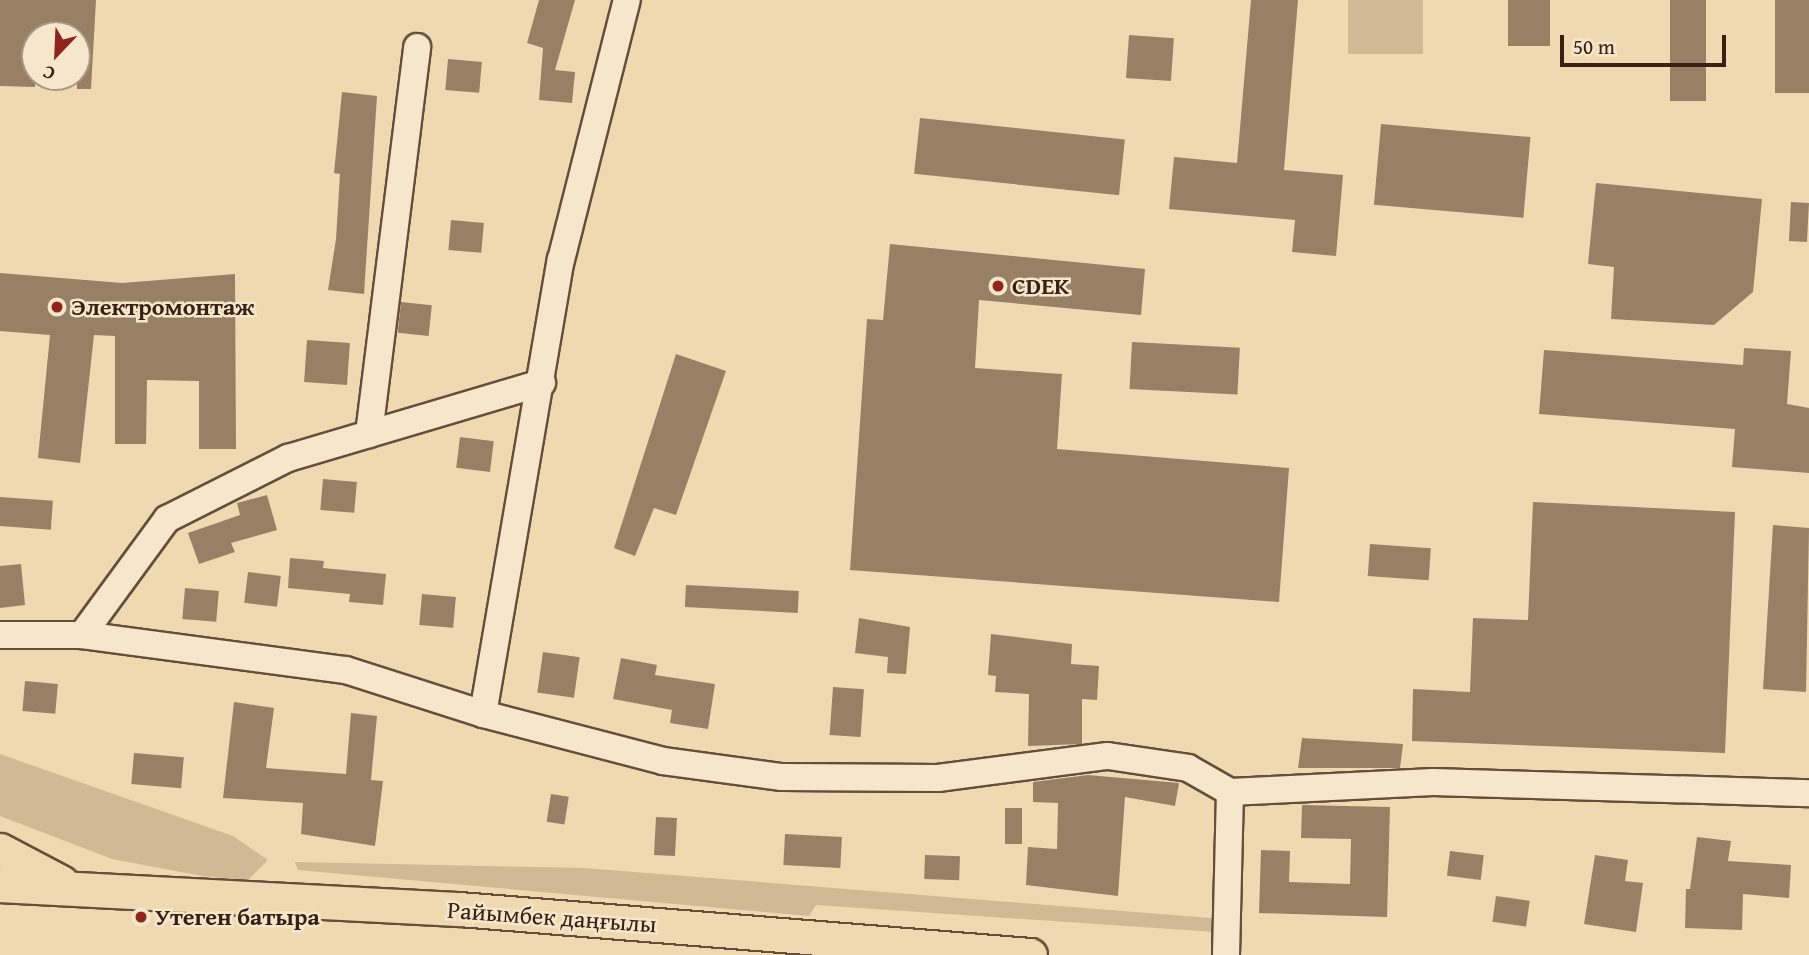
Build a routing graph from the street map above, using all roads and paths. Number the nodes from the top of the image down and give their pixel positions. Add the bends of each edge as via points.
1 (627, 0) edge
2 (417, 47) dead end
3 (542, 383) junction
4 (369, 434) junction
5 (0, 635) edge
6 (82, 635) junction
7 (483, 714) junction
8 (1230, 792) junction
9 (1809, 793) edge
10 (0, 850) edge
11 (0, 885) edge
12 (73, 888) junction
13 (1030, 955) edge
14 (1226, 955) edge

1 - 3 street via 561,260
2 - 4 street
3 - 4 street
3 - 7 street
4 - 6 street via 288,458 167,519
5 - 6 street
6 - 7 street via 346,670
7 - 8 street via 663,761 782,777 938,778 1108,756 1188,768
8 - 9 street via 1433,782
8 - 14 street
10 - 12 main road, Райымбек даңғылы
11 - 12 main road, Райымбек даңғылы
12 - 13 main road, Райымбек даңғылы via 459,909

